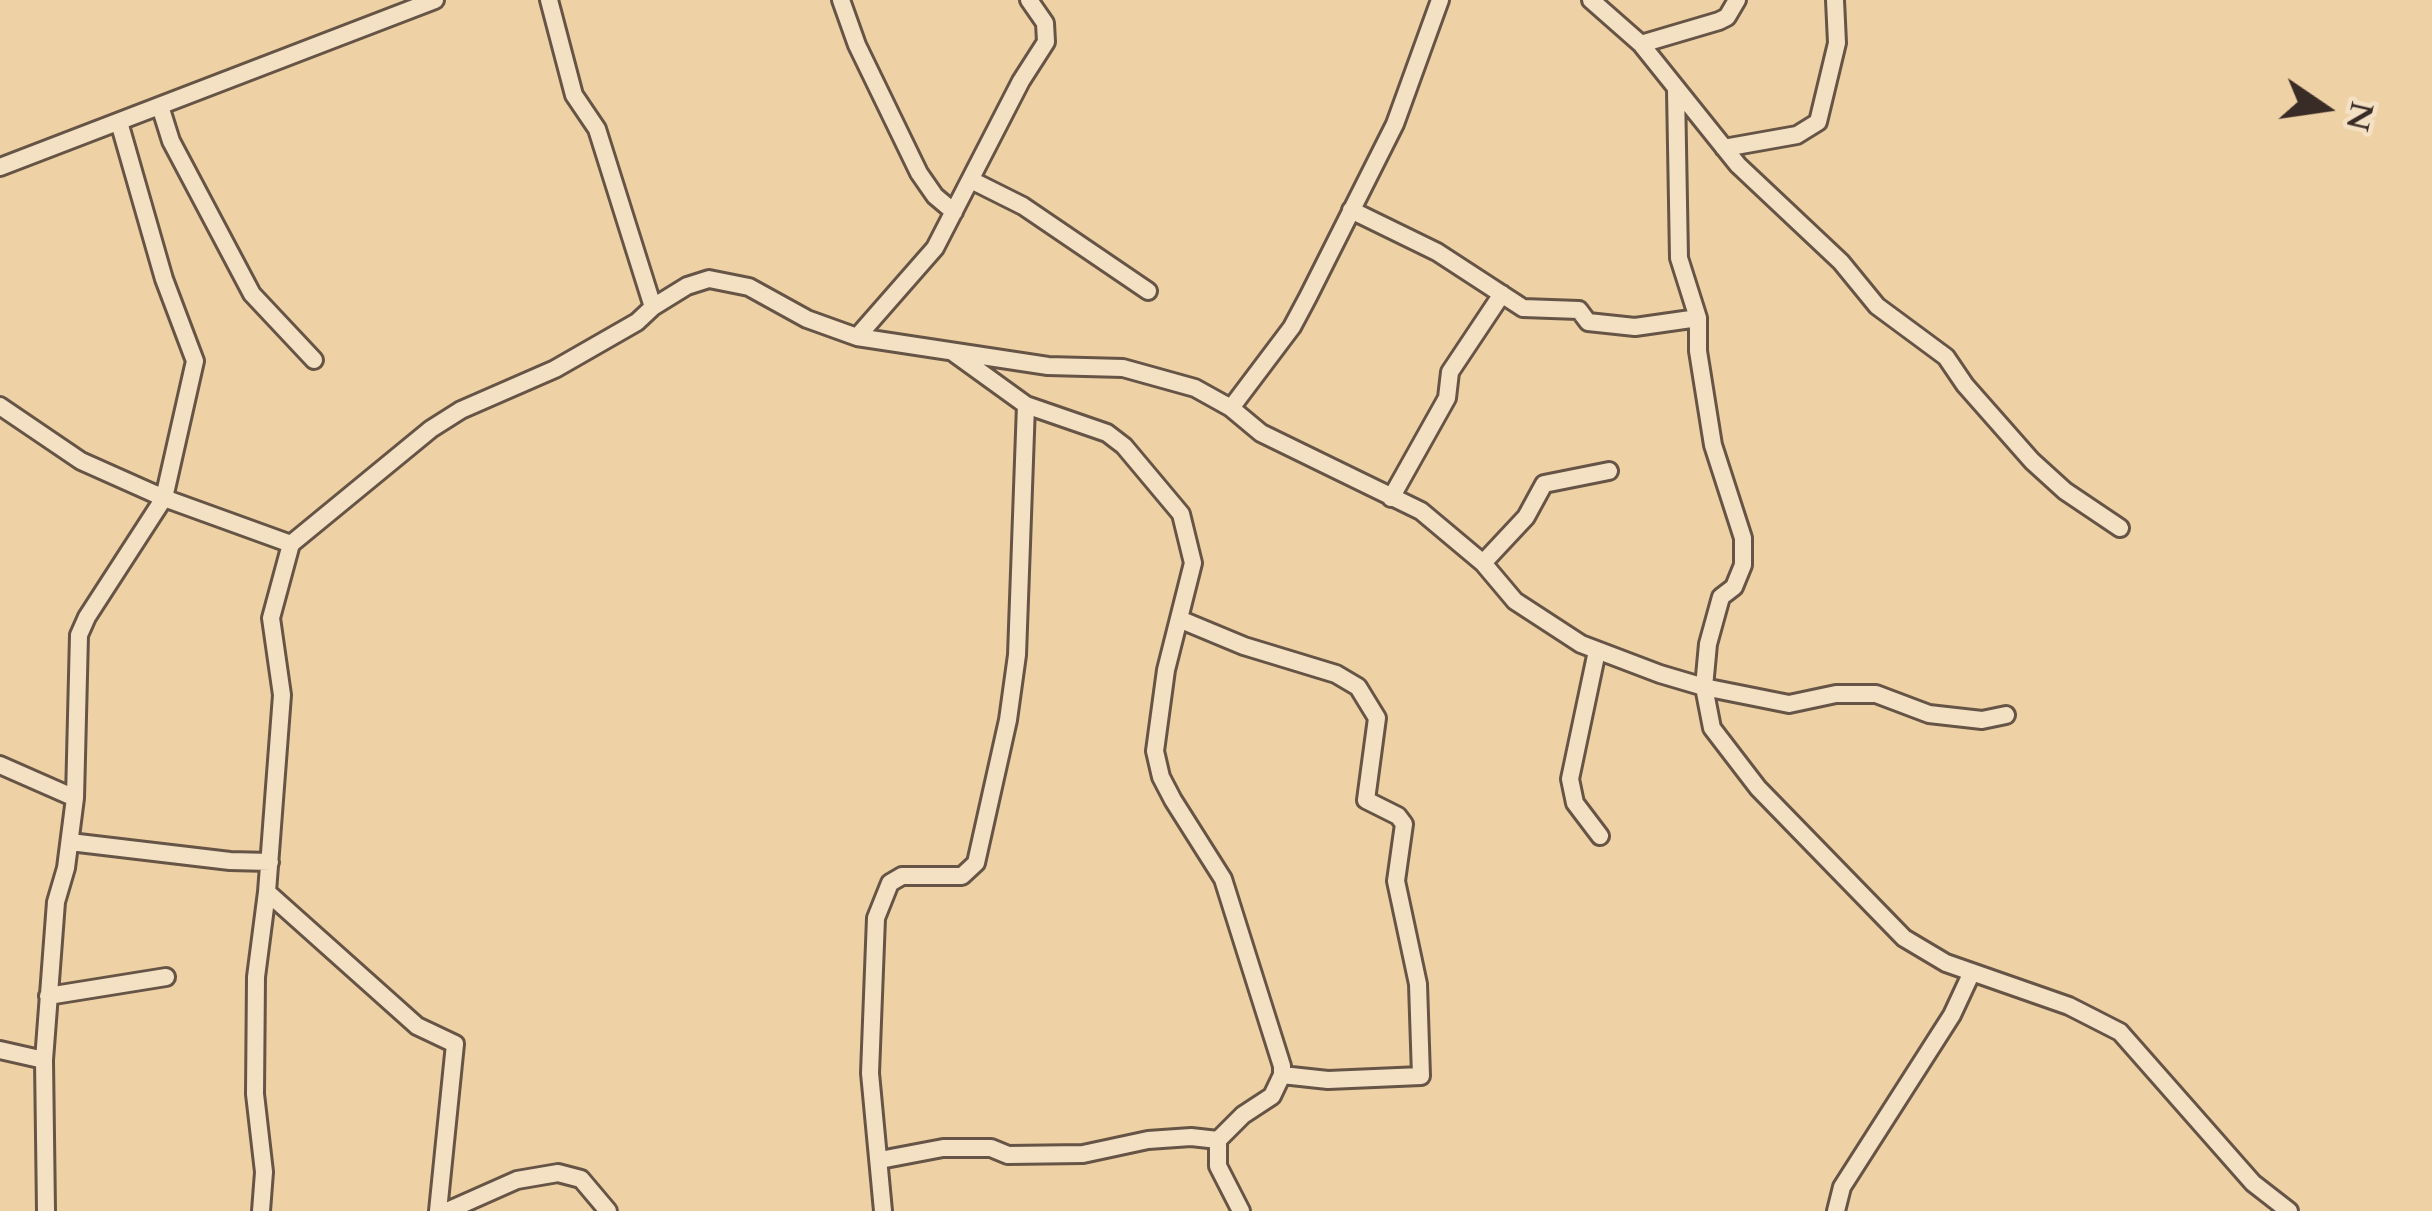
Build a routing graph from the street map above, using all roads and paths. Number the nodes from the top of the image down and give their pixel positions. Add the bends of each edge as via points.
1 (434, 0) edge
2 (548, 0) edge
3 (841, 0) edge
4 (1029, 0) edge
5 (1440, 0) edge
6 (1591, 0) edge
7 (1736, 0) edge
8 (1835, 0) edge
9 (1641, 44) junction
10 (1676, 90) junction
11 (160, 106) junction
12 (119, 122) junction
13 (1724, 148) junction
14 (0, 167) edge
15 (971, 180) junction
16 (1352, 210) junction
17 (954, 212) junction
18 (1148, 291) dead end
19 (1502, 294) junction
20 (653, 307) junction
21 (1698, 318) junction
22 (857, 337) junction
23 (953, 352) junction
24 (314, 360) dead end
25 (1027, 405) junction
26 (0, 406) edge
27 (1231, 409) junction
28 (1609, 471) dead end
29 (1391, 498) junction
30 (164, 499) junction
31 (2120, 528) dead end
32 (291, 544) junction
33 (1483, 563) junction
34 (1179, 619) junction
35 (1597, 651) junction
36 (1704, 687) junction
37 (2006, 715) dead end
38 (0, 765) edge
39 (75, 798) junction
40 (1600, 836) dead end
41 (70, 842) junction
42 (270, 862) junction
43 (267, 892) junction
44 (1972, 972) junction
45 (166, 977) dead end
46 (48, 997) junction
47 (0, 1051) edge
48 (44, 1060) junction
49 (1282, 1075) junction
50 (1218, 1140) junction
51 (880, 1160) junction
52 (46, 1211) edge
53 (261, 1211) edge
54 (438, 1211) edge
55 (447, 1211) edge
56 (608, 1211) edge
57 (883, 1211) edge
58 (1241, 1211) edge
59 (1836, 1211) edge
60 (2289, 1211) edge

1 - 11 street
2 - 20 street via 574,95 597,128
3 - 17 street via 919,173
4 - 15 street via 1045,22 1046,42
5 - 16 street via 1395,124
6 - 9 street
7 - 9 street via 1719,21
8 - 13 street via 1837,43 1814,128
9 - 10 street
10 - 13 street
10 - 21 street via 1679,258
11 - 12 street
11 - 24 street via 252,294
12 - 14 street
12 - 30 street via 195,361
13 - 31 street via 1877,306 1946,357 2032,461
15 - 17 street
15 - 18 street
16 - 19 street
16 - 27 street via 1292,327
17 - 22 street via 935,248
19 - 21 street via 1529,310 1579,310 1588,322 1620,326
19 - 29 street via 1450,372 1444,404
20 - 22 street via 687,286 730,280
20 - 32 street via 556,369 431,429
21 - 36 street via 1713,445 1743,538 1743,565 1721,597 1708,644
22 - 23 street
23 - 25 street
23 - 27 street via 1123,368 1195,388
25 - 34 street via 1107,433 1174,502 1192,563
25 - 51 street via 1017,655 976,863 962,876 902,876 890,883 876,918 869,1073
26 - 30 street via 81,461
27 - 29 street via 1261,433
28 - 33 street via 1544,484
29 - 33 street via 1421,511
30 - 32 street
30 - 39 street via 80,635
32 - 42 street via 271,618 282,695
33 - 35 street via 1515,601
34 - 49 street via 1155,752 1161,777 1223,879
34 - 49 street via 1358,687 1377,718 1366,800 1404,824 1396,880 1418,984 1421,1076
35 - 36 street
35 - 40 street via 1570,779 1575,803
36 - 37 street via 1789,704 1876,694 1929,714
36 - 44 street via 1712,728 1759,788 1904,938
38 - 39 street
39 - 41 street
41 - 42 street
41 - 46 street
42 - 43 street
43 - 53 street via 255,1037
43 - 54 street via 417,1026 455,1044
44 - 59 street via 1842,1187
44 - 60 street via 2120,1033 2253,1183
45 - 46 street
46 - 48 street
47 - 48 street
48 - 52 street
49 - 50 street via 1272,1096
50 - 51 street via 1148,1139 1083,1154 943,1148
50 - 58 street via 1218,1166
51 - 57 street
55 - 56 street via 517,1180 558,1173 581,1179

